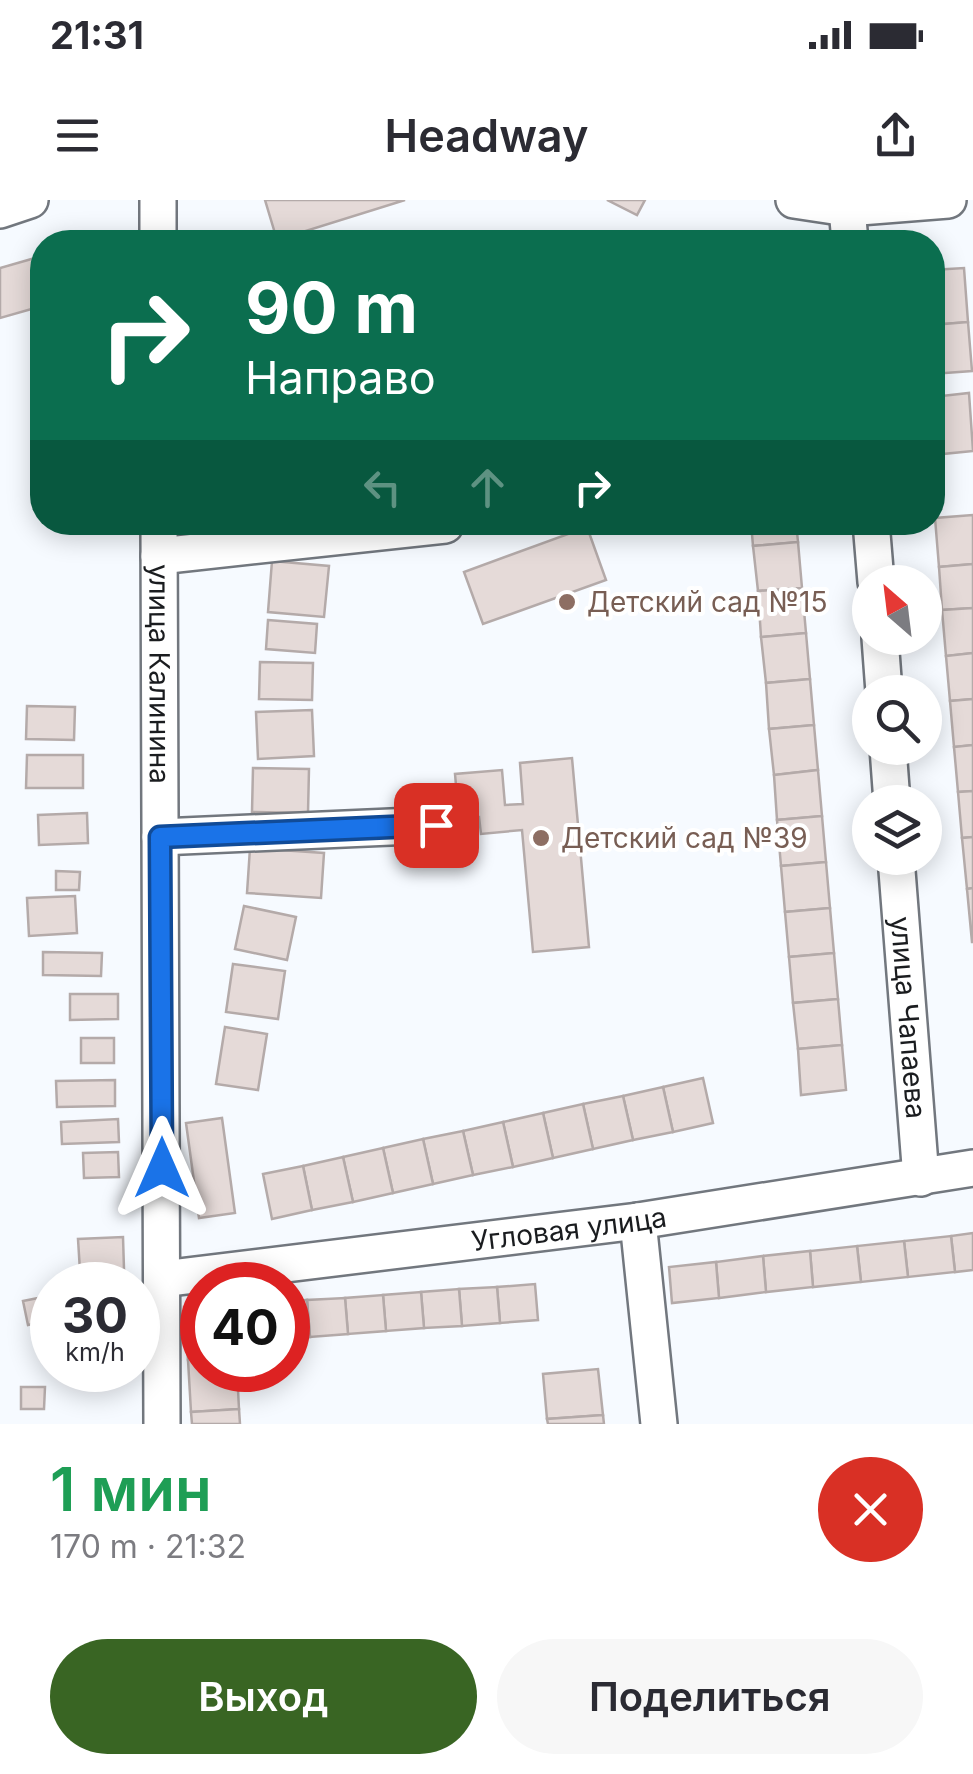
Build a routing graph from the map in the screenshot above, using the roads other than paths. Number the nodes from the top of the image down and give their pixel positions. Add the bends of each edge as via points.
1 (30, 200) edge
2 (158, 200) edge
3 (794, 200) edge
4 (948, 200) edge
5 (0, 210) edge
6 (849, 225) edge
7 (158, 230) edge
8 (241, 535) edge
9 (872, 535) edge
10 (159, 539) edge
11 (875, 565) edge
12 (436, 825) dead end
13 (160, 837) junction
14 (897, 875) edge
15 (973, 1168) edge
16 (920, 1178) junction
17 (638, 1221) junction
18 (162, 1279) junction
19 (162, 1424) edge
20 (658, 1424) edge

1 - 5 street
2 - 7 street
3 - 6 street
4 - 6 street
8 - 10 street
9 - 11 street
10 - 13 street, улица Калинина
12 - 13 street
13 - 18 street, улица Калинина
14 - 16 street, улица Чапаева
15 - 16 street, Угловая улица
16 - 17 street, Угловая улица
17 - 18 street, Угловая улица
17 - 20 street
18 - 19 street, улица Калинина

